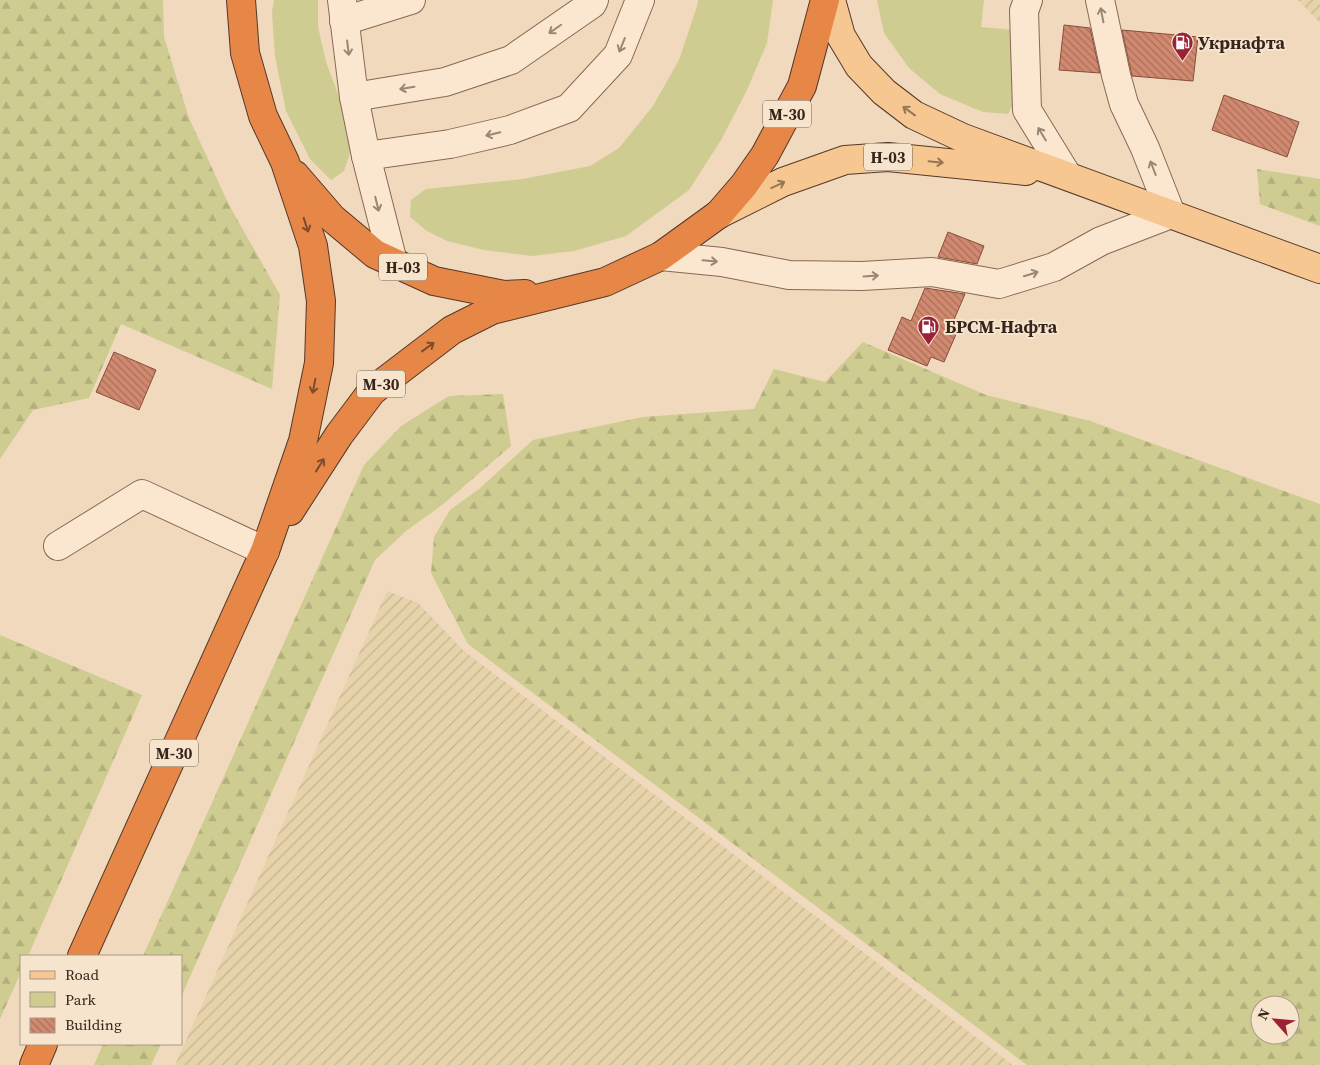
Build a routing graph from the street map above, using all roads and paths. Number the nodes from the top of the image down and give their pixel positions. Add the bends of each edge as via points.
1 (227, 0) edge
2 (242, 0) edge
3 (411, 0) edge
4 (594, 0) edge
5 (640, 0) edge
6 (825, 0) edge
7 (832, 0) edge
8 (1028, 0) edge
9 (1100, 0) edge
10 (343, 11) edge
11 (245, 53) junction
12 (354, 97) junction
13 (366, 156) junction
14 (285, 162) junction
15 (1067, 175) junction
16 (719, 214) junction
17 (1171, 214) junction
18 (661, 256) junction
19 (393, 262) junction
20 (1320, 269) edge
21 (559, 292) junction
22 (58, 546) dead end
23 (266, 551) junction
24 (82, 955) edge
25 (43, 1045) edge
26 (34, 1065) edge

1 - 11 main road
2 - 11 highway, М-30
3 - 10 lane
4 -> 12 lane via 511,60 445,82
5 -> 13 lane via 618,55 569,108 510,130 450,144
6 - 16 highway, М-30 via 802,86 765,155
15 -> 7 main road, Н-03 via 964,138 914,115 884,92 859,66 841,36
15 -> 8 lane via 1027,110 1024,11
17 -> 9 lane via 1124,104
10 -> 12 lane
11 - 14 highway, М-30 via 263,116
12 - 13 lane
13 -> 19 lane
14 - 19 highway, Н-03 via 332,218 375,254
14 -> 23 highway, М-30 via 313,246 321,301 319,362 304,441
16 -> 15 main road, Н-03 via 784,182 845,160 888,157
15 - 17 main road, Н-03
16 - 18 highway, М-30
18 -> 17 lane via 722,262 789,275 862,276 932,272 999,284 1054,267 1102,241
17 - 20 main road, Н-03
18 - 21 highway, М-30 via 605,282
19 - 21 highway, Н-03 via 434,281 504,294
23 -> 21 highway, М-30 via 339,435 372,391 452,330 492,310
22 - 23 lane via 142,494
23 - 24 highway, М-30
25 - 26 highway

